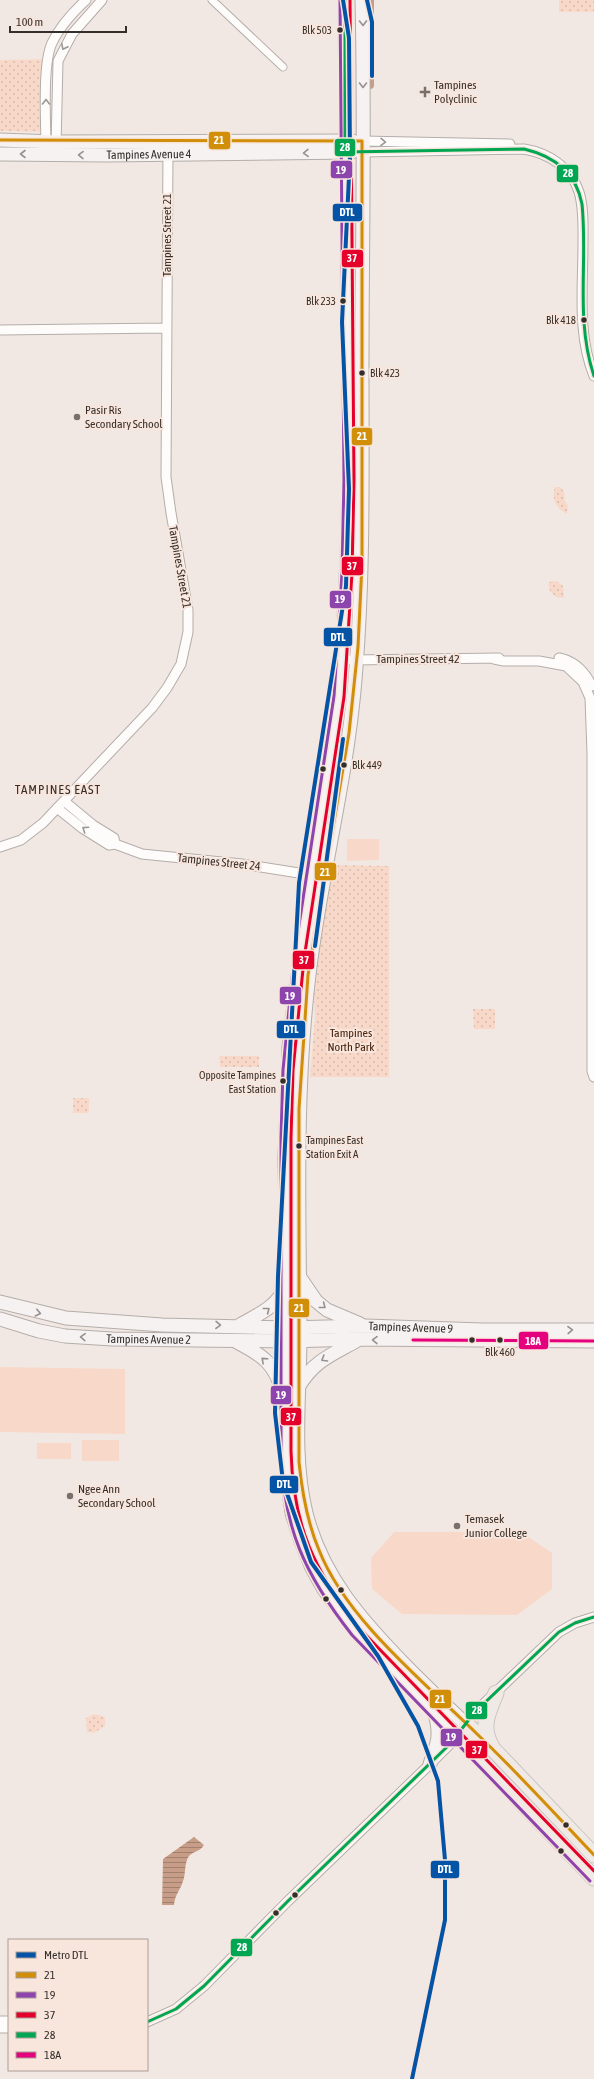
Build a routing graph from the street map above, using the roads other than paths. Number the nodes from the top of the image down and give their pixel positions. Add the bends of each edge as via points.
1 (86, 0) edge
2 (102, 0) edge
3 (212, 0) edge
4 (344, 0) edge
5 (362, 0) edge
6 (61, 26) junction
7 (72, 34) junction
8 (283, 67) dead end
9 (0, 140) edge
10 (345, 146) junction
11 (362, 147) junction
12 (51, 148) junction
13 (168, 148) junction
14 (0, 154) edge
15 (166, 328) junction
16 (0, 330) edge
17 (594, 359) edge
18 (594, 376) edge
19 (342, 659) junction
20 (494, 659) junction
21 (357, 660) junction
22 (594, 693) edge
23 (64, 801) junction
24 (57, 808) junction
25 (115, 844) junction
26 (0, 847) edge
27 (317, 876) junction
28 (593, 938) edge
29 (594, 1077) edge
30 (299, 1276) junction
31 (287, 1284) junction
32 (2, 1302) edge
33 (3, 1322) edge
34 (238, 1326) junction
35 (366, 1326) junction
36 (294, 1328) junction
37 (594, 1330) edge
38 (358, 1339) junction
39 (236, 1341) junction
40 (294, 1341) junction
41 (594, 1341) edge
42 (299, 1388) junction
43 (287, 1406) junction
44 (594, 1617) edge
45 (496, 1693) junction
46 (434, 1711) junction
47 (462, 1730) junction
48 (494, 1751) junction
49 (430, 1764) junction
50 (594, 1854) edge
51 (594, 1878) edge
52 (148, 2022) edge

1 - 6 street
2 - 7 street
3 - 8 street
4 - 10 main road
5 -> 11 main road
6 - 7 street
12 -> 6 street via 48,56
7 -> 12 street via 58,61
9 - 12 main road, Tampines Avenue 4
10 - 11 main road, Tampines Avenue 4
10 - 13 main road, Tampines Avenue 4
10 - 19 main road via 348,526
11 -> 17 street via 524,144 546,149 557,155 573,172 586,200 588,330
11 - 18 street via 524,149 545,154 558,163 576,185 580,201 583,234 583,335 586,354
11 - 21 main road via 362,556
12 - 13 main road, Tampines Avenue 4
12 -> 14 main road, Tampines Avenue 4
13 - 15 street, Tampines Street 21
15 - 16 street
15 - 23 street, Tampines Street 21 via 166,477 188,610 188,632 184,653 176,674 152,708
19 - 21 street, Tampines Street 42
19 - 27 main road
20 - 21 street, Tampines Street 42
20 - 22 street, Tampines Street 42 via 538,656 562,658 573,663 586,675
20 - 28 street, Tampines Street 42 via 538,661 566,666 579,677 590,695
21 - 27 main road via 349,733
23 - 24 street, Tampines Street 21
23 - 25 street, Tampines Street 24 via 93,825 114,838
25 -> 24 street, Tampines Street 24 via 109,844 84,829
24 - 26 street, Tampines Street 21 via 37,829 22,840
25 - 27 street, Tampines Street 24 via 153,855 242,864
27 - 30 main road via 299,1109
27 - 31 main road via 297,972 289,1046 285,1158
28 - 29 street, Tampines Street 42
30 -> 35 main road via 316,1301 327,1310
30 - 36 main road
34 -> 31 main road via 258,1316 279,1300
31 - 36 main road
32 -> 34 main road, Tampines Avenue 2 via 66,1318 162,1325
39 -> 33 main road, Tampines Avenue 2 via 66,1336
34 - 36 main road, Tampines Avenue 2
35 - 36 main road, Tampines Avenue 9
35 -> 37 main road, Tampines Avenue 9
36 - 40 main road
38 - 40 main road, Tampines Avenue 9
41 -> 38 main road, Tampines Avenue 9
38 -> 42 main road via 317,1363 307,1373
39 - 40 main road, Tampines Avenue 2
43 -> 39 main road via 275,1370 264,1358
40 - 42 main road
40 - 43 main road
42 - 47 main road via 299,1462 302,1490 312,1534 325,1565 344,1596 364,1621
43 - 46 main road via 286,1458 292,1513 312,1568 323,1588 356,1632
44 - 45 street via 561,1630
45 - 47 street via 474,1713
45 - 48 main road via 486,1715 485,1726 487,1740
46 - 47 main road
46 - 49 main road via 440,1731
47 - 48 main road
47 - 49 street
47 - 51 main road
48 - 50 main road
49 - 52 street via 204,1986 176,2009

